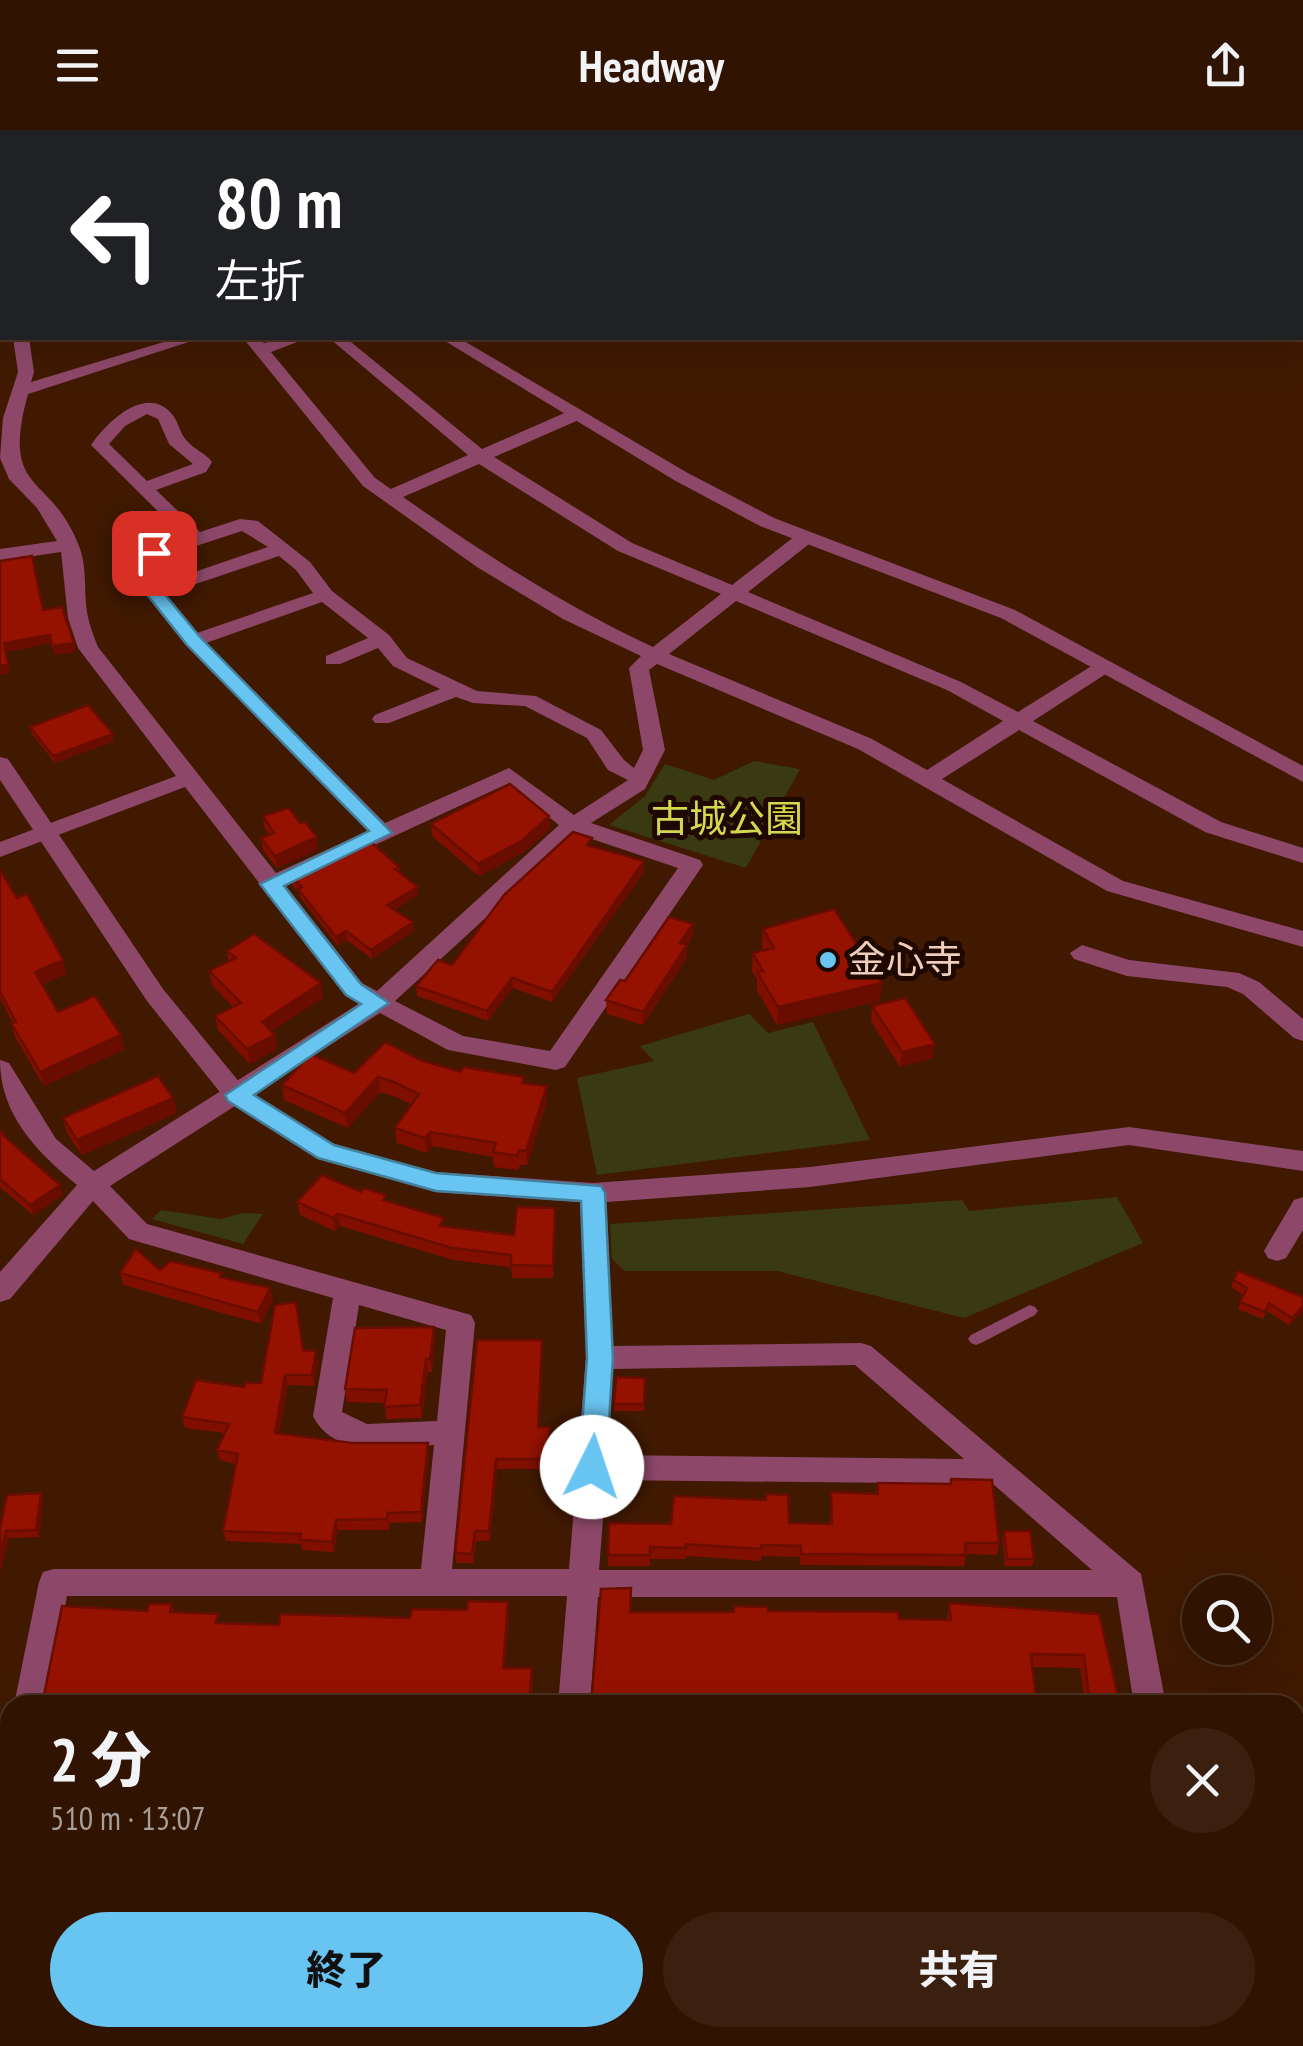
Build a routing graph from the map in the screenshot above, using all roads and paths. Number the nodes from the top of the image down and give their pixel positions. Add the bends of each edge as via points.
1 (21, 340) edge
2 (186, 340) edge
3 (286, 340) edge
4 (340, 340) edge
5 (451, 340) edge
6 (258, 344) edge
7 (23, 390) junction
8 (575, 415) junction
9 (481, 457) junction
10 (146, 487) junction
11 (390, 496) junction
12 (806, 538) junction
13 (196, 539) junction
14 (69, 545) junction
15 (279, 550) junction
16 (0, 556) edge
17 (154, 592) junction
18 (736, 593) junction
19 (325, 596) junction
20 (382, 639) junction
21 (193, 641) junction
22 (654, 655) junction
23 (333, 660) dead end
24 (1105, 666) junction
25 (457, 689) junction
26 (382, 719) dead end
27 (1020, 723) junction
28 (0, 764) edge
29 (1303, 775) edge
30 (643, 776) junction
31 (930, 778) junction
32 (187, 779) junction
33 (573, 825) junction
34 (45, 833) junction
35 (382, 833) junction
36 (0, 850) edge
37 (1303, 856) edge
38 (271, 884) junction
39 (1303, 939) edge
40 (1082, 952) dead end
41 (378, 1003) junction
42 (1303, 1032) edge
43 (0, 1069) edge
44 (236, 1095) junction
45 (1303, 1161) edge
46 (93, 1184) junction
47 (593, 1193) junction
48 (1303, 1206) edge
49 (1277, 1251) dead end
50 (0, 1291) edge
51 (348, 1291) junction
52 (1030, 1311) dead end
53 (976, 1339) dead end
54 (600, 1358) junction
55 (450, 1432) junction
56 (592, 1467) junction
57 (999, 1472) junction
58 (434, 1584) junction
59 (1130, 1584) junction
60 (584, 1585) junction
61 (32, 1695) edge
62 (575, 1695) edge
63 (1148, 1695) edge

1 - 7 street
2 - 7 street
3 - 6 street
4 - 9 street
5 - 8 street
6 - 11 street via 369,482
7 - 14 street via 8,453 18,479
8 - 9 street
8 - 12 street via 697,486
9 - 11 street
9 - 18 street via 625,547
10 - 10 street via 100,445 132,412 145,408 159,410 177,442 203,462
10 - 13 street
11 - 22 street via 484,564
12 - 18 street
12 - 24 street via 1008,614
13 - 15 street via 251,525
13 - 17 street via 154,553
14 - 16 street
14 - 32 street via 88,648
15 - 17 street
15 - 19 street
17 - 21 street
18 - 22 street
18 - 27 street via 954,686
19 - 20 street
19 - 21 street
20 - 23 street
20 - 25 street via 400,662
21 - 35 street
22 - 30 street via 640,668 654,750
22 - 31 street
24 - 27 street
24 - 29 street
25 - 26 street
25 - 30 street via 473,697 529,700 594,734 616,765
27 - 31 street
27 - 37 street via 1212,827
28 - 34 street
30 - 33 street
31 - 39 street via 1115,886
32 - 34 street
32 - 38 street
33 - 35 street via 509,775
33 - 41 street
33 - 41 street via 692,865 556,1061 456,1044
34 - 36 street
34 - 44 street via 154,995
35 - 38 street
38 - 41 street via 354,989
40 - 42 street via 1127,968 1232,979
41 - 44 street
43 - 46 street via 47,1146
44 - 46 street
44 - 47 street via 326,1152 436,1182
45 - 47 street via 1130,1136 810,1177
46 - 50 street
46 - 51 street via 138,1232
47 - 54 street
48 - 49 street
51 - 55 street via 461,1323
51 - 55 street via 326,1416 334,1428 351,1435
52 - 53 lane
54 - 56 street
54 - 57 street via 861,1354
55 - 58 street
56 - 57 street
56 - 60 street
57 - 59 street
58 - 60 street
58 - 61 street via 54,1582
59 - 60 street
59 - 63 street
60 - 62 street

